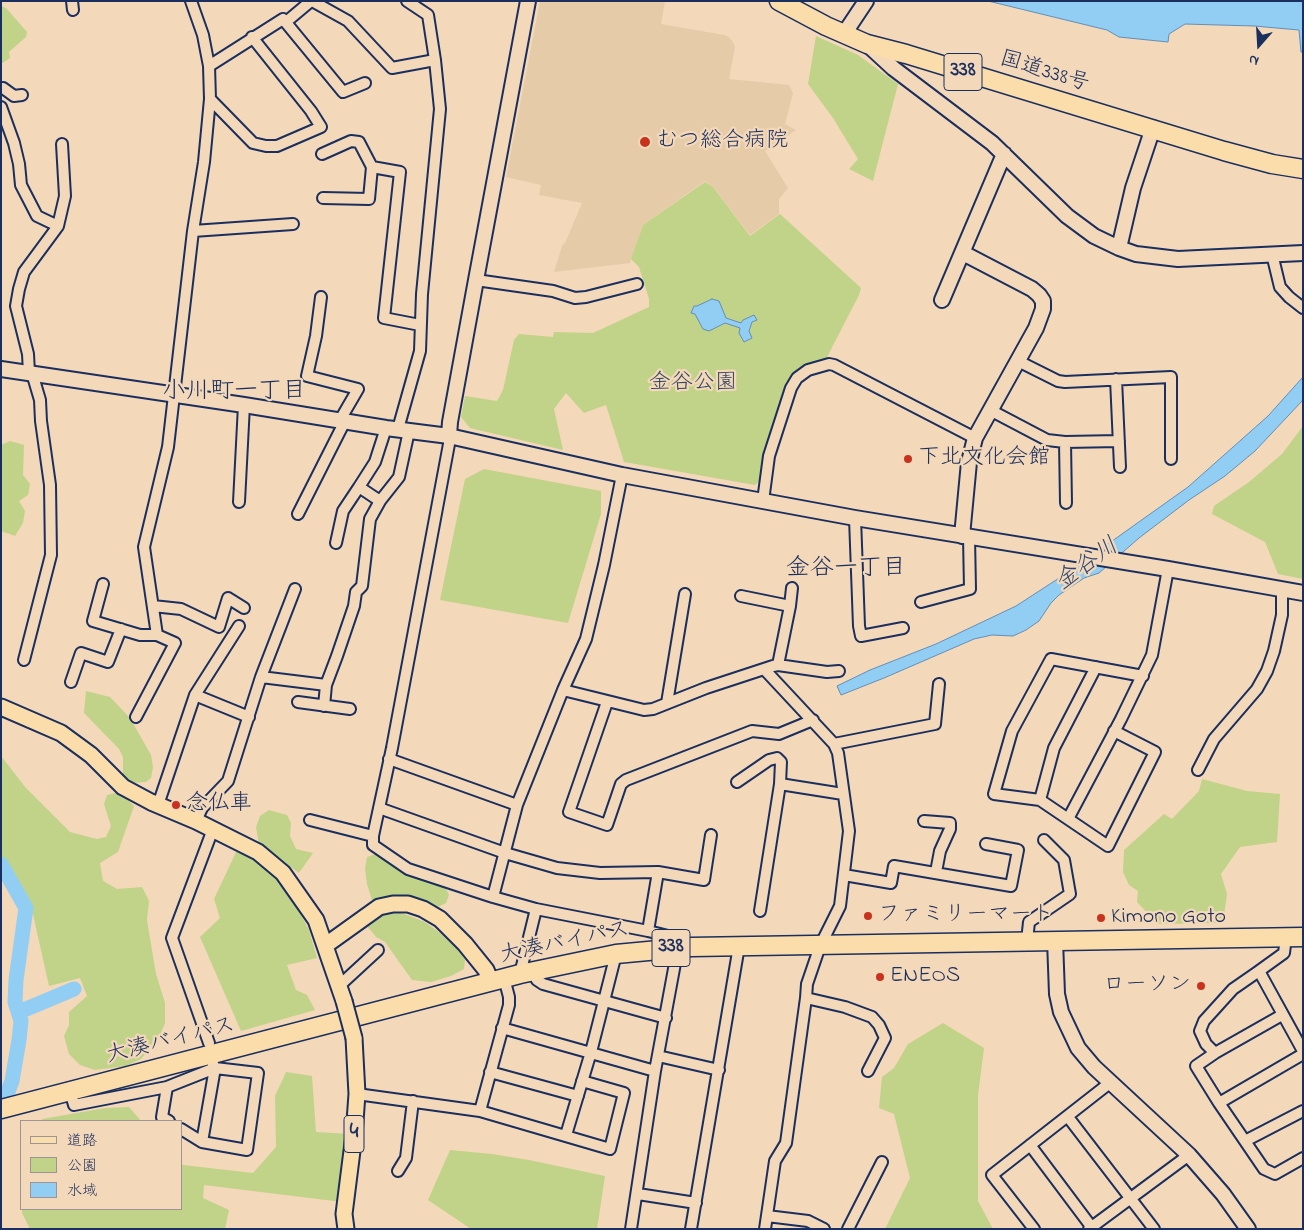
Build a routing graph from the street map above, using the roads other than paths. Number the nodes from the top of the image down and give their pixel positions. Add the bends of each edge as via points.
1 (191, 1) edge
2 (311, 1) edge
3 (406, 1) edge
4 (528, 1) edge
5 (779, 1) edge
6 (866, 1) edge
7 (286, 22) junction
8 (844, 34) junction
9 (252, 38) junction
10 (867, 44) junction
11 (435, 60) junction
12 (208, 66) junction
13 (365, 83) dead end
14 (2, 90) edge
15 (22, 95) dead end
16 (210, 99) junction
17 (1, 107) edge
18 (1153, 128) junction
19 (62, 144) dead end
20 (322, 154) dead end
21 (1004, 154) junction
22 (372, 167) junction
23 (1303, 169) edge
24 (323, 198) dead end
25 (292, 224) dead end
26 (58, 226) junction
27 (193, 231) junction
28 (1119, 248) junction
29 (963, 253) junction
30 (1303, 253) edge
31 (1272, 254) junction
32 (476, 280) junction
33 (637, 284) dead end
34 (321, 298) dead end
35 (942, 300) dead end
36 (1303, 308) edge
37 (420, 325) junction
38 (1018, 361) junction
39 (1, 369) edge
40 (30, 373) junction
41 (1116, 379) junction
42 (174, 395) junction
43 (244, 405) junction
44 (990, 410) junction
45 (343, 420) junction
46 (398, 430) junction
47 (449, 436) junction
48 (975, 438) junction
49 (1119, 441) junction
50 (1065, 442) junction
51 (1171, 459) dead end
52 (1120, 466) dead end
53 (622, 475) junction
54 (359, 487) junction
55 (380, 501) junction
56 (763, 501) junction
57 (239, 502) dead end
58 (1066, 503) dead end
59 (298, 514) dead end
60 (855, 518) junction
61 (965, 536) junction
62 (336, 543) dead end
63 (1168, 569) junction
64 (103, 584) dead end
65 (792, 588) dead end
66 (295, 589) dead end
67 (1282, 589) junction
68 (1303, 593) edge
69 (685, 594) dead end
70 (741, 596) dead end
71 (921, 602) dead end
72 (153, 606) junction
73 (790, 606) junction
74 (244, 608) dead end
75 (239, 626) dead end
76 (903, 628) dead end
77 (121, 629) junction
78 (157, 635) junction
79 (24, 660) dead end
80 (778, 666) junction
81 (1096, 667) junction
82 (765, 670) junction
83 (839, 671) dead end
84 (1143, 676) junction
85 (261, 678) junction
86 (71, 682) dead end
87 (939, 684) dead end
88 (326, 685) junction
89 (563, 690) junction
90 (195, 695) junction
91 (298, 702) dead end
92 (606, 702) junction
93 (667, 703) junction
94 (324, 706) junction
95 (1, 707) edge
96 (350, 709) dead end
97 (136, 717) dead end
98 (249, 717) junction
99 (813, 720) junction
100 (1114, 731) junction
101 (834, 744) junction
102 (389, 758) junction
103 (1198, 770) dead end
104 (737, 782) dead end
105 (780, 784) junction
106 (843, 794) junction
107 (1040, 800) junction
108 (158, 805) junction
109 (517, 805) junction
110 (379, 808) junction
111 (1068, 819) junction
112 (310, 820) dead end
113 (196, 821) junction
114 (924, 821) dead end
115 (213, 829) junction
116 (711, 834) dead end
117 (373, 836) junction
118 (1044, 840) dead end
119 (986, 844) dead end
120 (505, 853) junction
121 (658, 872) junction
122 (936, 872) junction
123 (844, 875) junction
124 (493, 897) junction
125 (536, 909) junction
126 (760, 911) dead end
127 (648, 930) junction
128 (1294, 937) edge
129 (1056, 940) junction
130 (1027, 941) junction
131 (326, 945) junction
132 (739, 946) junction
133 (820, 946) junction
134 (677, 948) junction
135 (378, 950) dead end
136 (616, 954) junction
137 (1259, 971) junction
138 (512, 976) junction
139 (339, 986) junction
140 (806, 998) junction
141 (604, 1001) junction
142 (1282, 1015) junction
143 (666, 1018) junction
144 (502, 1028) junction
145 (209, 1043) dead end
146 (591, 1052) junction
147 (1215, 1053) junction
148 (1303, 1053) edge
149 (658, 1056) junction
150 (214, 1066) junction
151 (655, 1070) junction
152 (719, 1070) junction
153 (868, 1071) dead end
154 (490, 1072) junction
155 (582, 1081) junction
156 (1111, 1082) junction
157 (167, 1087) junction
158 (64, 1093) junction
159 (356, 1094) junction
160 (578, 1096) junction
161 (413, 1101) junction
162 (1219, 1103) junction
163 (1, 1109) edge
164 (480, 1111) junction
165 (1303, 1111) edge
166 (1068, 1116) junction
167 (167, 1120) edge
168 (182, 1130) edge
169 (566, 1135) junction
170 (1245, 1141) junction
171 (202, 1142) junction
172 (1030, 1145) junction
173 (1189, 1155) junction
174 (1303, 1158) edge
175 (882, 1162) dead end
176 (398, 1171) dead end
177 (638, 1194) junction
178 (1130, 1199) junction
179 (696, 1203) junction
180 (767, 1216) junction
181 (1091, 1228) edge
182 (1247, 1228) edge
183 (346, 1229) edge
184 (632, 1229) edge
185 (691, 1229) edge
186 (765, 1229) edge
187 (824, 1229) edge
188 (848, 1229) edge
189 (1034, 1229) edge
190 (1154, 1229) edge

1 - 12 street via 203,35
2 - 7 street
2 - 11 street via 348,21 392,68
3 - 11 street via 428,15
4 - 32 street
5 - 8 highway, 国道338号 / 338
6 - 8 street
7 - 9 street via 283,19
7 - 13 street via 343,92
8 - 10 highway, 国道338号 / 338
9 - 12 street
9 - 16 street via 321,127 277,146 253,143
10 - 18 highway, 国道338号 / 338
10 - 21 street
11 - 37 street via 440,109
12 - 16 street
14 - 15 street via 14,96
16 - 27 street
17 - 26 street via 14,143 21,185 28,200 37,216
18 - 23 highway, 国道338号 / 338 via 1272,164
18 - 28 street via 1133,188
19 - 26 street via 65,196
20 - 22 street via 350,141 359,142
21 - 28 street via 1067,216 1094,236
21 - 29 street
22 - 24 street via 369,199
22 - 37 street via 400,172 384,318
25 - 27 street
26 - 40 street via 24,272 19,289 16,306
27 - 42 street
28 - 31 street via 1136,254 1178,259
29 - 35 street
29 - 38 street via 1032,289 1043,301 1041,317
30 - 31 street
31 - 36 street via 1280,287
32 - 33 street via 553,291 576,298
32 - 47 street
34 - 45 street via 307,376 358,389
37 - 46 street via 420,351
38 - 41 street via 1058,381
38 - 44 street
39 - 40 street
40 - 42 street
40 - 79 street via 40,400 50,485 51,556
41 - 49 street
41 - 51 street via 1171,377
42 - 43 street
42 - 72 street via 168,447 144,547
43 - 45 street
43 - 57 street
44 - 48 street
44 - 50 street via 1047,440
45 - 46 street
45 - 59 street
46 - 47 street
46 - 54 street
46 - 55 street via 399,476
47 - 53 street
47 - 102 street
48 - 56 street via 834,365 808,370 794,382 788,396 769,456
48 - 61 street via 968,462
49 - 50 street
49 - 52 street
50 - 58 street
53 - 56 street
53 - 89 street via 586,639
54 - 55 street
54 - 62 street via 343,512
55 - 88 street via 370,520 362,586 356,592
56 - 60 street
60 - 61 street
60 - 76 street via 861,636
61 - 63 street
61 - 71 street via 970,589
63 - 67 street
63 - 84 street via 1152,655
64 - 77 street via 93,621
65 - 73 street
66 - 85 street
67 - 68 street
67 - 103 street via 1282,615 1267,671 1257,689 1214,740
69 - 93 street
70 - 73 street
72 - 74 street via 181,609 219,627 228,598
72 - 78 street
73 - 80 street
75 - 90 street
77 - 78 street via 140,635
77 - 86 street via 108,662 81,653
78 - 97 street via 176,643
80 - 82 street
80 - 83 street
81 - 84 street
81 - 107 street via 1054,748
81 - 107 street via 1051,659 1012,731 994,794
82 - 93 street
82 - 99 street
84 - 100 street
85 - 88 street
85 - 98 street
87 - 101 street via 935,724
88 - 94 street
89 - 92 street
89 - 109 street
90 - 98 street
90 - 108 street
91 - 94 street
92 - 93 street via 644,710
92 - 99 street via 569,812 606,825 626,780 752,731 779,734
94 - 96 street
95 - 108 main road, 4 via 61,733 91,755 123,787
98 - 113 street via 228,781 202,808
99 - 101 street
100 - 111 street
100 - 111 street via 1155,752 1108,846
101 - 106 street
102 - 109 street
102 - 110 street
104 - 105 street via 777,758 781,762
105 - 106 street
105 - 126 street
106 - 123 street via 849,831
107 - 111 street
108 - 113 main road, 4
109 - 120 street
110 - 117 street
110 - 120 street
112 - 117 street
113 - 115 main road, 4
114 - 122 street via 950,823
115 - 131 main road, 4 via 258,852 283,873 316,920
115 - 145 street via 172,938
116 - 121 street via 704,880
117 - 124 street via 373,845 408,869
118 - 130 street via 1064,860 1070,894 1029,922
119 - 122 street via 1018,850 1012,886
120 - 121 street via 557,868 600,873
120 - 124 street
121 - 127 street
122 - 123 street via 894,866 891,883
123 - 133 street via 840,906
124 - 125 street
125 - 127 street
125 - 138 street
127 - 134 street via 672,937
128 - 129 highway, 大湊バイパス / 338
128 - 137 street via 1284,953
129 - 130 highway, 大湊バイパス / 338
129 - 156 street via 1057,994 1068,1031 1094,1067
130 - 133 highway, 大湊バイパス / 338
131 - 138 main road via 379,907 408,904 423,908 440,919 486,970
131 - 139 main road, 4
132 - 133 highway, 大湊バイパス / 338
132 - 134 highway, 大湊バイパス / 338
132 - 152 street
133 - 140 street via 808,978
134 - 136 highway, 大湊バイパス / 338
134 - 143 street
135 - 139 street
136 - 138 highway, 大湊バイパス / 338
136 - 141 street
137 - 142 street
137 - 147 street via 1233,989 1204,1021 1200,1031
138 - 141 street via 537,980
138 - 144 street
138 - 158 highway, 大湊バイパス / 338
139 - 159 main road, 4, bridge via 354,1038
140 - 153 street via 845,1007 872,1017 879,1025 885,1038
140 - 180 street via 786,1143 775,1161
141 - 143 street
141 - 146 street
142 - 147 street
142 - 148 street
143 - 149 street
144 - 146 street
144 - 154 street
146 - 151 street
146 - 155 street
147 - 162 street via 1196,1066
148 - 162 street
149 - 151 street
149 - 152 street
150 - 157 street
150 - 171 street
150 - 171 street via 258,1073 247,1150
151 - 177 street
152 - 179 street
154 - 160 street
154 - 164 street
155 - 160 street
155 - 169 street via 624,1093 610,1149
156 - 166 street
156 - 173 street
157 - 158 street via 74,1105
157 - 167 street via 162,1117
158 - 163 highway, 大湊バイパス / 338
159 - 161 street
159 - 183 main road, 4 via 344,1214
160 - 169 street
161 - 164 street
161 - 176 street via 406,1158
162 - 170 street
164 - 169 street
165 - 170 street
166 - 172 street
166 - 178 street
168 - 171 street
170 - 174 street via 1264,1169 1275,1174
172 - 181 street
172 - 189 street via 992,1175
173 - 178 street
173 - 182 street
175 - 188 street
177 - 179 street
177 - 184 street
178 - 181 street
178 - 190 street
179 - 185 street
180 - 186 street
180 - 187 street via 808,1222

